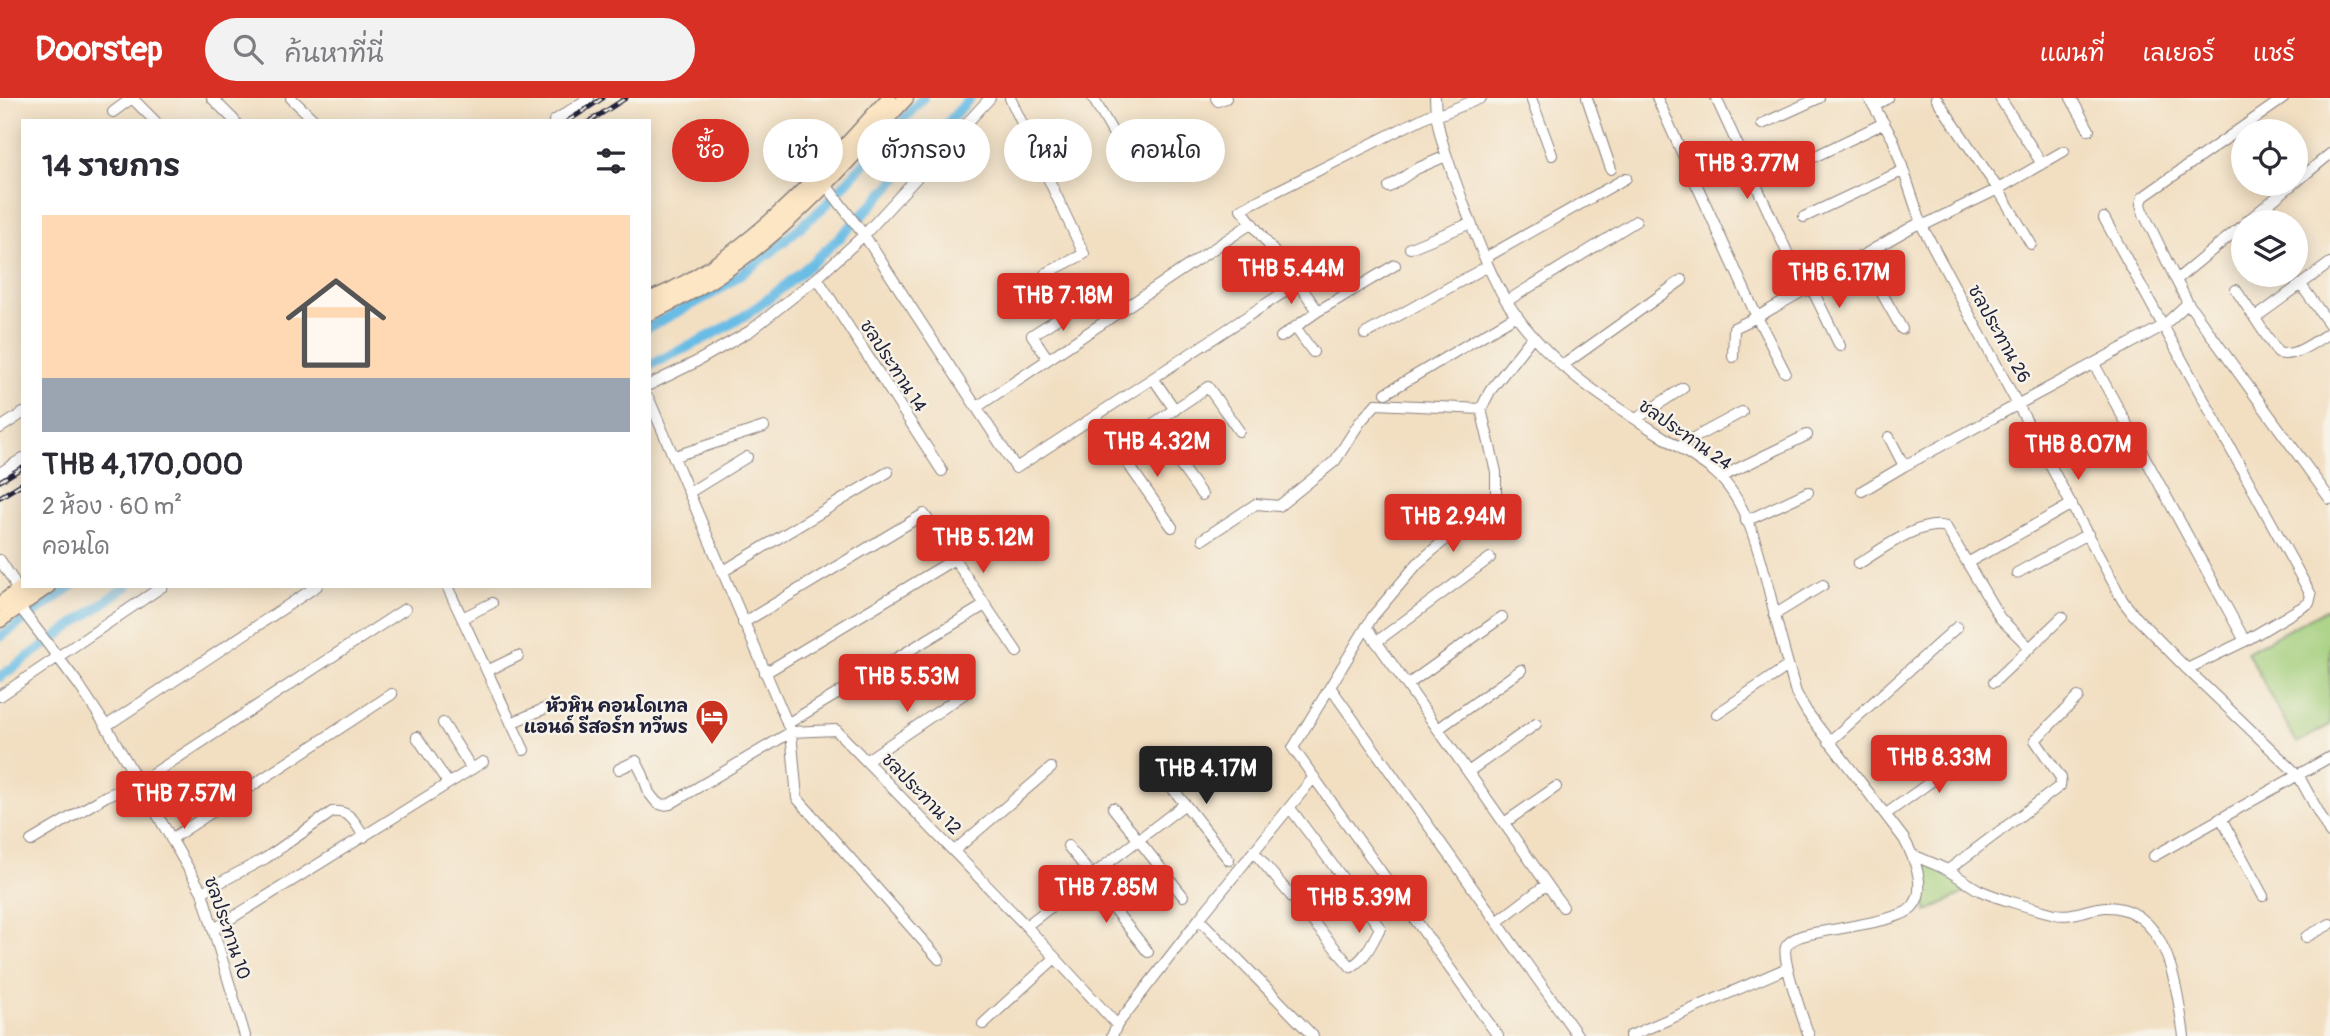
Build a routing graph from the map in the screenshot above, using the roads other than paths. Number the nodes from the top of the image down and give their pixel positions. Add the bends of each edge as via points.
1 (132, 98) edge
2 (212, 98) edge
3 (291, 98) edge
4 (589, 98) edge
5 (889, 98) edge
6 (906, 98) edge
7 (990, 98) edge
8 (1010, 98) edge
9 (1093, 98) edge
10 (1435, 98) edge
11 (1481, 98) edge
12 (1531, 98) edge
13 (1587, 98) edge
14 (1657, 98) edge
15 (1716, 98) edge
16 (1819, 98) edge
17 (1888, 98) edge
18 (1936, 98) edge
19 (2000, 98) edge
20 (2071, 98) edge
21 (2284, 98) edge
22 (575, 102) edge
23 (1872, 102) edge
24 (113, 112) dead end
25 (1436, 114) junction
26 (153, 119) edge
27 (233, 119) edge
28 (312, 119) edge
29 (556, 119) edge
30 (1106, 121) edge
31 (1762, 124) dead end
32 (1884, 124) junction
33 (2089, 130) dead end
34 (2064, 151) dead end
35 (2330, 154) edge
36 (1552, 155) dead end
37 (1446, 156) junction
38 (2042, 164) junction
39 (1791, 168) dead end
40 (1611, 169) dead end
41 (1902, 171) junction
42 (2308, 172) edge
43 (1626, 178) dead end
44 (826, 185) junction
45 (1389, 187) dead end
46 (1998, 189) junction
47 (2279, 196) edge
48 (2261, 210) edge
49 (1804, 217) dead end
50 (2104, 218) dead end
51 (1636, 221) dead end
52 (1252, 223) junction
53 (1471, 223) junction
54 (1922, 224) junction
55 (864, 235) junction
56 (2231, 235) edge
57 (2031, 244) dead end
58 (1410, 248) dead end
59 (1861, 256) junction
60 (1487, 262) junction
61 (2330, 263) edge
62 (1395, 265) dead end
63 (1045, 274) dead end
64 (817, 278) junction
65 (1682, 280) dead end
66 (2176, 280) junction
67 (2308, 280) edge
68 (1298, 283) junction
69 (2298, 287) edge
70 (2302, 287) edge
71 (1808, 289) junction
72 (2236, 290) dead end
73 (651, 299) edge
74 (1507, 301) junction
75 (2188, 303) junction
76 (1077, 306) dead end
77 (1318, 311) junction
78 (651, 312) edge
79 (1517, 316) junction
80 (1757, 317) junction
81 (2255, 318) junction
82 (2330, 325) edge
83 (2163, 326) junction
84 (1295, 327) junction
85 (1902, 329) dead end
86 (2330, 332) edge
87 (1365, 334) dead end
88 (1533, 336) junction
89 (1281, 337) dead end
90 (1840, 346) dead end
91 (1313, 352) dead end
92 (1733, 357) dead end
93 (1048, 359) junction
94 (2094, 364) junction
95 (1562, 366) junction
96 (1786, 372) dead end
97 (1153, 378) junction
98 (651, 384) edge
99 (1683, 388) dead end
100 (1386, 393) dead end
101 (651, 403) edge
102 (2019, 404) junction
103 (977, 407) junction
104 (1481, 409) junction
105 (1175, 410) junction
106 (1742, 412) dead end
107 (21, 414) edge
108 (1636, 419) junction
109 (1151, 425) junction
110 (764, 427) dead end
111 (0, 428) edge
112 (1239, 431) dead end
113 (1807, 436) dead end
114 (1889, 437) dead end
115 (1679, 446) junction
116 (675, 456) junction
117 (747, 457) dead end
118 (21, 459) edge
119 (1904, 466) junction
120 (942, 471) dead end
121 (888, 472) dead end
122 (0, 473) edge
123 (1721, 477) junction
124 (1862, 491) dead end
125 (690, 492) junction
126 (1808, 492) dead end
127 (1202, 495) dead end
128 (2330, 499) edge
129 (2072, 504) junction
130 (1746, 521) junction
131 (1171, 527) dead end
132 (2088, 534) junction
133 (1203, 539) dead end
134 (1490, 558) dead end
135 (0, 560) edge
136 (953, 560) junction
137 (1969, 562) junction
138 (1858, 564) dead end
139 (722, 572) junction
140 (2017, 573) dead end
141 (1823, 585) dead end
142 (41, 588) edge
143 (160, 588) edge
144 (314, 588) edge
145 (448, 588) edge
146 (21, 594) edge
147 (492, 603) dead end
148 (0, 604) edge
149 (985, 605) junction
150 (405, 609) dead end
151 (1774, 615) junction
152 (1502, 617) dead end
153 (2062, 617) dead end
154 (462, 618) junction
155 (0, 620) edge
156 (743, 623) junction
157 (1366, 626) junction
158 (1957, 627) dead end
159 (2245, 641) junction
160 (1376, 642) junction
161 (2030, 648) junction
162 (1017, 652) dead end
163 (518, 656) dead end
164 (57, 658) junction
165 (1788, 666) junction
166 (2187, 669) junction
167 (1521, 670) dead end
168 (486, 671) junction
169 (765, 673) junction
170 (1994, 682) dead end
171 (1407, 685) junction
172 (1330, 687) junction
173 (392, 694) dead end
174 (964, 694) dead end
175 (0, 696) edge
176 (2078, 697) dead end
177 (547, 708) dead end
178 (1717, 714) dead end
179 (443, 723) dead end
180 (511, 723) junction
181 (1536, 724) dead end
182 (106, 726) junction
183 (789, 728) junction
184 (1438, 729) junction
185 (417, 737) dead end
186 (1829, 742) junction
187 (524, 750) dead end
188 (1975, 750) dead end
189 (2330, 757) edge
190 (867, 760) junction
191 (483, 762) dead end
192 (1051, 768) dead end
193 (472, 769) junction
194 (619, 769) dead end
195 (1158, 770) dead end
196 (1468, 772) junction
197 (2298, 775) junction
198 (1314, 777) junction
199 (139, 783) junction
200 (448, 783) junction
201 (1556, 787) dead end
202 (1185, 804) junction
203 (1113, 808) dead end
204 (1290, 808) junction
205 (1886, 814) junction
206 (2221, 818) junction
207 (1504, 823) junction
208 (2330, 833) edge
209 (364, 837) junction
210 (171, 839) junction
211 (1138, 840) junction
212 (31, 841) dead end
213 (1068, 846) dead end
214 (954, 851) junction
215 (1254, 852) junction
216 (1913, 855) junction
217 (2154, 856) dead end
218 (1229, 860) dead end
219 (1948, 870) junction
220 (1090, 877) junction
221 (1547, 884) junction
222 (202, 892) junction
223 (1183, 896) dead end
224 (2263, 896) dead end
225 (1563, 907) dead end
226 (1199, 919) junction
227 (1497, 922) junction
228 (2330, 924) edge
229 (1026, 926) junction
230 (214, 929) junction
231 (2306, 937) dead end
232 (1148, 952) dead end
233 (939, 958) dead end
234 (1055, 958) junction
235 (1787, 968) junction
236 (983, 1024) dead end
237 (1117, 1025) junction
238 (244, 1036) edge
239 (1112, 1036) edge
240 (1313, 1036) edge
241 (1498, 1036) edge
242 (1578, 1036) edge
243 (1630, 1036) edge
244 (1808, 1036) edge
245 (2184, 1036) edge

1 - 24 street
1 - 26 street
2 - 27 street
3 - 28 street
4 - 22 street
5 - 73 street via 820,174 740,247
6 - 44 street
7 - 55 street
8 - 63 street via 1084,254
9 - 30 street
10 - 25 street, ชลประทาน 24
11 - 25 street
12 - 36 street
13 - 40 street
14 - 80 street
15 - 71 street
16 - 31 street
17 - 23 street
18 - 46 street
19 - 38 street
20 - 33 street
21 - 66 street via 2143,197 2144,214
22 - 29 street
23 - 32 street, ชลประทาน 26
25 - 37 street, ชลประทาน 24
25 - 52 street via 1241,209
32 - 39 street
32 - 41 street, ชลประทาน 26
34 - 38 street
35 - 42 street
37 - 45 street
37 - 53 street, ชลประทาน 24
38 - 46 street
41 - 49 street
41 - 54 street, ชลประทาน 26
43 - 60 street
44 - 55 street
44 - 78 street via 748,257
46 - 54 street
46 - 57 street
47 - 48 street
50 - 83 street
51 - 74 street
52 - 68 street
52 - 93 street
53 - 58 street
53 - 60 street, ชลประทาน 24
54 - 59 street
54 - 102 street, ชลประทาน 26
55 - 64 street
55 - 103 street
56 - 66 street
59 - 71 street
59 - 85 street
60 - 74 street, ชลประทาน 24
60 - 87 street
61 - 67 street
62 - 77 street
64 - 98 street via 750,331
64 - 120 street, ชลประทาน 14
65 - 95 street
66 - 75 street
68 - 77 street
68 - 97 street
69 - 81 street
70 - 82 street
71 - 80 street
71 - 90 street
72 - 81 street
74 - 79 street, ชลประทาน 24
75 - 83 street
75 - 128 street
76 - 93 street via 1032,335
77 - 84 street
79 - 88 street, ชลประทาน 24
79 - 100 street
80 - 92 street via 1734,328
80 - 96 street
81 - 86 street via 2282,354 2305,348
83 - 94 street
83 - 159 street via 2311,595 2309,603
84 - 89 street
84 - 91 street
88 - 95 street, ชลประทาน 24
88 - 104 street
93 - 103 street
94 - 102 street
94 - 159 street
95 - 108 street, ชลประทาน 24
97 - 103 street via 1016,468
97 - 105 street
99 - 108 street
101 - 116 street
102 - 119 street
102 - 129 street, ชลประทาน 26
104 - 133 street via 1376,404 1335,461 1279,506 1256,504
104 - 157 street via 1496,472 1496,494 1418,563
105 - 109 street
105 - 112 street via 1208,387
106 - 115 street
107 - 111 street
108 - 115 street, ชลประทาน 24
109 - 127 street
109 - 131 street via 1117,448
110 - 116 street
113 - 123 street
114 - 119 street
115 - 123 street, ชลประทาน 24
116 - 125 street
117 - 125 street
118 - 122 street
119 - 124 street
121 - 139 street
123 - 130 street, ชลประทาน 24
125 - 139 street
126 - 130 street
129 - 132 street, ชลประทาน 26
129 - 137 street
130 - 151 street, ชลประทาน 24
132 - 140 street
132 - 166 street, ชลประทาน 26 via 2123,601
134 - 160 street
135 - 146 street, ชลประทาน 10
136 - 149 street
136 - 156 street via 924,514
136 - 169 street
137 - 138 street via 1951,532 1940,525 1911,531
137 - 161 street via 2000,618
139 - 156 street
141 - 151 street
142 - 146 street
143 - 164 street
144 - 182 street
145 - 154 street
146 - 148 street
146 - 155 street
146 - 164 street, ชลประทาน 10
147 - 154 street
149 - 162 street
149 - 183 street
150 - 199 street
151 - 165 street, ชลประทาน 24
152 - 171 street
153 - 161 street
154 - 168 street
156 - 169 street
157 - 160 street
157 - 172 street
158 - 186 street
159 - 166 street
160 - 171 street
161 - 170 street
163 - 168 street
164 - 175 street
164 - 182 street, ชลประทาน 10
165 - 178 street
165 - 186 street, ชลประทาน 24 via 1796,693
166 - 197 street, ชลประทาน 26
167 - 184 street
168 - 180 street
169 - 183 street
171 - 184 street
172 - 198 street via 1293,748
172 - 227 street
173 - 210 street
174 - 190 street
176 - 219 street via 2035,740 2061,778 2060,786
177 - 180 street
179 - 193 street
180 - 187 street
181 - 196 street
182 - 199 street, ชลประทาน 10
183 - 190 street, ชลประทาน 12 via 836,730
183 - 194 street via 670,804 652,798 636,761
183 - 233 street via 797,798
184 - 196 street
185 - 200 street
186 - 205 street, ชลประทาน 24
188 - 205 street
189 - 197 street
190 - 214 street, ชลประทาน 12
191 - 193 street
192 - 214 street
193 - 200 street
195 - 202 street
196 - 207 street
197 - 206 street
197 - 208 street, ชลประทาน 26
198 - 204 street
198 - 241 street
199 - 210 street, ชลประทาน 10
199 - 212 street via 106,796
200 - 209 street
201 - 207 street
202 - 211 street
202 - 218 street
203 - 211 street
204 - 215 street
204 - 215 street via 1380,928 1358,963 1351,967
205 - 216 street, ชลประทาน 24
206 - 217 street
206 - 224 street
207 - 221 street
209 - 222 street via 349,815 332,812 266,858
209 - 230 street
210 - 222 street, ชลประทาน 10
211 - 220 street
211 - 223 street
213 - 220 street
214 - 229 street, ชลประทาน 12
215 - 226 street
216 - 219 street
216 - 235 street via 1919,890 1909,909 1794,940 1785,953
219 - 245 street via 1980,890 2057,915 2104,907 2133,912 2160,938 2168,955
220 - 229 street
220 - 232 street
221 - 225 street
221 - 227 street
222 - 230 street, ชลประทาน 10
226 - 237 street
226 - 240 street
227 - 242 street
228 - 231 street
229 - 234 street, ชลประทาน 12
230 - 238 street, ชลประทาน 10
234 - 236 street
234 - 237 street, ชลประทาน 12
235 - 243 street
235 - 244 street
237 - 239 street

